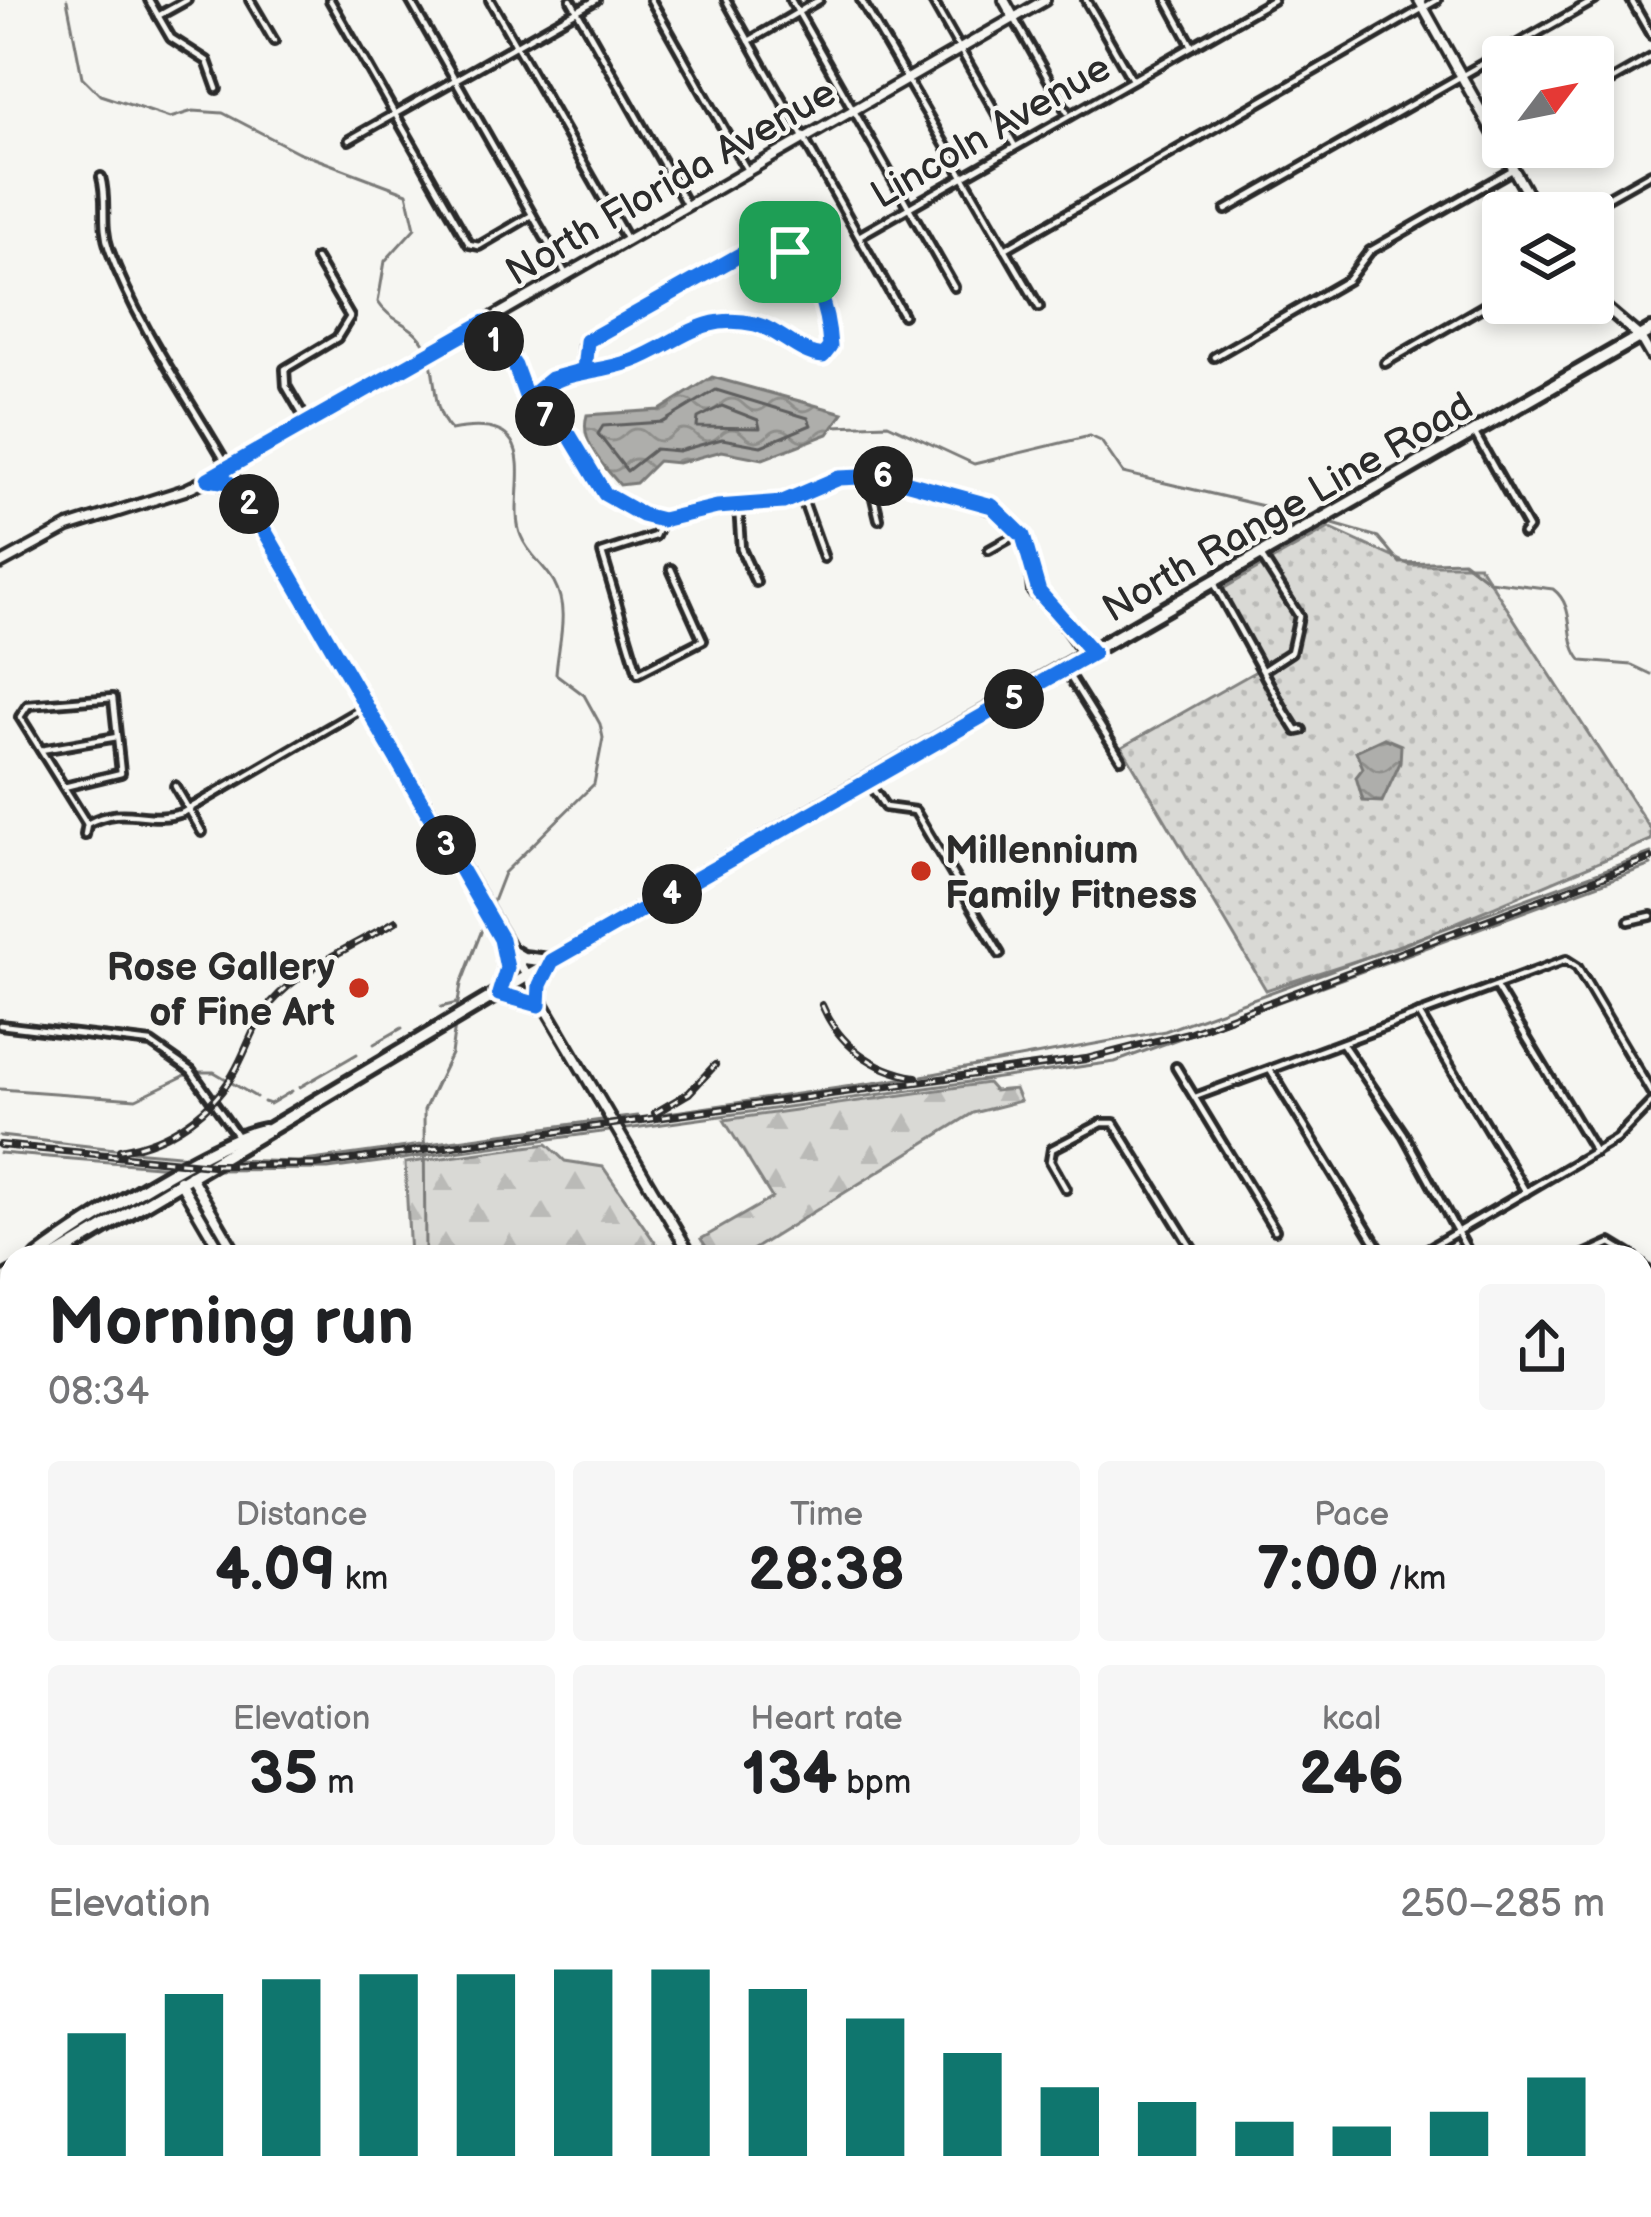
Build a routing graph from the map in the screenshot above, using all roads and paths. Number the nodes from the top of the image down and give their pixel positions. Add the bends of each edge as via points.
1 (149, 0) edge
2 (187, 0) edge
3 (250, 0) edge
4 (330, 0) edge
5 (410, 0) edge
6 (490, 0) edge
7 (571, 0) edge
8 (596, 0) edge
9 (651, 0) edge
10 (726, 0) edge
11 (791, 0) edge
12 (819, 0) edge
13 (861, 0) edge
14 (932, 0) edge
15 (1004, 0) edge
16 (1045, 0) edge
17 (1086, 0) edge
18 (1167, 0) edge
19 (1249, 0) edge
20 (1273, 0) edge
21 (1437, 0) edge
22 (1594, 0) edge
23 (1631, 0) edge
24 (1421, 4) edge
25 (1255, 10) junction
26 (577, 11) junction
27 (798, 13) junction
28 (158, 16) junction
29 (1014, 18) junction
30 (1651, 35) edge
31 (749, 40) junction
32 (274, 41) dead end
33 (516, 46) junction
34 (1192, 46) junction
35 (960, 49) junction
36 (1651, 58) edge
37 (1461, 76) junction
38 (1614, 79) edge
39 (906, 80) junction
40 (456, 81) junction
41 (1132, 81) junction
42 (217, 89) dead end
43 (854, 110) junction
44 (1482, 111) edge
45 (395, 115) junction
46 (1069, 115) junction
47 (350, 140) dead end
48 (804, 140) junction
49 (1015, 146) junction
50 (1514, 169) joint
51 (748, 172) junction
52 (1651, 173) edge
53 (962, 176) junction
54 (101, 177) dead end
55 (1527, 192) edge
56 (1614, 194) edge
57 (688, 206) junction
58 (908, 208) junction
59 (1226, 210) dead end
60 (532, 215) junction
61 (859, 236) junction
62 (627, 241) junction
63 (1005, 249) junction
64 (316, 259) dead end
65 (567, 276) junction
66 (954, 287) dead end
67 (1039, 307) dead end
68 (1482, 307) edge
69 (1614, 311) edge
70 (903, 315) dead end
71 (485, 322) junction
72 (1646, 333) edge
73 (1651, 356) edge
74 (1214, 357) dead end
75 (1384, 363) dead end
76 (584, 370) junction
77 (527, 399) junction
78 (308, 424) junction
79 (1474, 432) junction
80 (248, 458) junction
81 (229, 469) junction
82 (869, 477) junction
83 (208, 479) junction
84 (801, 494) junction
85 (245, 497) junction
86 (738, 506) junction
87 (879, 519) dead end
88 (662, 520) junction
89 (1021, 532) junction
90 (1523, 534) dead end
91 (989, 550) dead end
92 (1261, 556) junction
93 (824, 558) dead end
94 (0, 564) edge
95 (671, 569) dead end
96 (756, 582) dead end
97 (1214, 583) junction
98 (1089, 656) junction
99 (1065, 669) junction
100 (1264, 669) junction
101 (366, 706) junction
102 (1302, 730) dead end
103 (118, 737) junction
104 (40, 750) junction
105 (1121, 760) dead end
106 (869, 783) junction
107 (175, 786) dead end
108 (64, 788) junction
109 (188, 809) junction
110 (87, 824) junction
111 (202, 832) dead end
112 (85, 835) dead end
113 (1651, 916) edge
114 (1629, 921) dead end
115 (503, 943) junction
116 (1000, 954) dead end
117 (552, 961) junction
118 (524, 978) junction
119 (1495, 986) junction
120 (499, 994) junction
121 (539, 1005) junction
122 (1419, 1014) junction
123 (0, 1025) edge
124 (1342, 1043) junction
125 (1176, 1067) dead end
126 (1270, 1070) junction
127 (1651, 1092) edge
128 (1195, 1097) junction
129 (1651, 1103) edge
130 (267, 1130) junction
131 (239, 1138) junction
132 (1595, 1152) junction
133 (184, 1179) junction
134 (1066, 1189) dead end
135 (1526, 1192) junction
136 (1275, 1230) dead end
137 (1456, 1232) junction
138 (60, 1245) edge
139 (74, 1245) edge
140 (218, 1245) edge
141 (230, 1245) edge
142 (685, 1245) edge
143 (1190, 1245) edge
144 (1377, 1245) edge
145 (1434, 1245) edge
146 (1464, 1245) edge

1 - 28 street
2 - 28 street
3 - 32 street
4 - 45 street
5 - 40 street
6 - 33 street
7 - 26 street
8 - 26 street
9 - 51 street
10 - 31 street
11 - 27 street
12 - 27 street
13 - 39 street
14 - 35 street
15 - 29 street
16 - 29 street, North Florida Avenue
17 - 41 street
18 - 34 street
19 - 25 street
20 - 25 street, Lincoln Avenue
21 - 24 street
22 - 37 street
23 - 30 street
24 - 37 street
24 - 63 street
25 - 34 street, Lincoln Avenue
26 - 33 street
26 - 57 street
27 - 31 street
27 - 43 street
28 - 42 street via 171,38 207,61
29 - 35 street, North Florida Avenue
29 - 46 street
31 - 48 street
33 - 40 street
33 - 62 street
34 - 41 street, Lincoln Avenue
35 - 39 street, North Florida Avenue
35 - 49 street
36 - 38 street
37 - 44 street
37 - 59 street
39 - 43 street, North Florida Avenue
39 - 53 street
40 - 45 street
40 - 60 street
41 - 46 street, Lincoln Avenue
43 - 48 street, North Florida Avenue
43 - 58 street
45 - 47 street
45 - 60 street via 469,244
46 - 49 street, Lincoln Avenue
48 - 51 street, North Florida Avenue
48 - 61 street
49 - 53 street, Lincoln Avenue
50 - 55 street
50 - 74 street via 1370,251 1348,280
51 - 57 street, North Florida Avenue
52 - 56 street
53 - 58 street, Lincoln Avenue
53 - 63 street
54 - 81 street via 104,233 121,278
57 - 62 street, North Florida Avenue
58 - 61 street, Lincoln Avenue
58 - 66 street
60 - 65 street
61 - 70 street
62 - 65 street, North Florida Avenue
63 - 67 street
64 - 78 street via 350,317 338,338 285,369
65 - 71 street, North Florida Avenue
68 - 75 street
69 - 72 street
71 - 77 street via 508,346
71 - 78 street, North Florida Avenue
72 - 73 street
72 - 79 main road, North Range Line Road
76 - 76 street via 629,362 682,331 711,325 750,323 810,354 828,353 826,314 809,272 790,252 766,244 587,341
76 - 77 street via 551,379
77 - 88 street via 570,436 605,494
78 - 80 street, North Florida Avenue
79 - 90 street via 1528,528
79 - 92 main road, North Range Line Road
80 - 81 street, North Florida Avenue
80 - 85 street via 240,476
81 - 83 street, North Florida Avenue
81 - 85 street
82 - 84 street via 839,478
82 - 87 street
82 - 89 street via 911,480 992,506
83 - 85 street via 228,482
83 - 94 street, North Florida Avenue via 68,526
84 - 86 street
84 - 93 street
85 - 101 street
86 - 88 street
86 - 96 street via 741,549
88 - 95 street via 655,536 602,554 638,674 703,640
89 - 91 street
89 - 98 street via 1040,602
92 - 97 main road, North Range Line Road
92 - 100 street via 1299,616 1291,652
97 - 98 main road, North Range Line Road
97 - 100 street
98 - 99 main road, North Range Line Road
99 - 105 street
99 - 106 main road, North Range Line Road
100 - 102 street
101 - 109 street
101 - 115 street
103 - 104 street
103 - 104 street via 113,698 28,705 20,717
103 - 108 street via 119,776
104 - 108 street
106 - 116 street via 885,807 915,811
106 - 117 main road, North Range Line Road
107 - 109 street
108 - 110 street
109 - 110 street via 163,818 117,811
109 - 111 street
110 - 112 street
113 - 114 street
115 - 117 main road via 523,958
115 - 118 street
115 - 120 main road
117 - 118 main road, North Range Line Road
117 - 121 main road
118 - 120 main road, North Range Line Road
118 - 121 street
119 - 122 street
119 - 127 street via 1570,962
119 - 132 street
120 - 121 main road
120 - 130 main road, North Range Line Road
121 - 142 street
122 - 124 street
122 - 135 street
123 - 131 street via 151,1043 195,1075
124 - 126 street
124 - 137 street via 1404,1134
125 - 128 street
126 - 128 street
126 - 144 street
128 - 136 street
129 - 132 street
130 - 131 main road, North Range Line Road
130 - 133 main road, North Range Line Road
131 - 133 main road, North Range Line Road
132 - 135 street
133 - 138 main road, North Range Line Road
133 - 139 main road, North Range Line Road
133 - 140 street
133 - 141 street
134 - 143 street via 1052,1149 1114,1123
135 - 137 street
137 - 145 street
137 - 146 street

